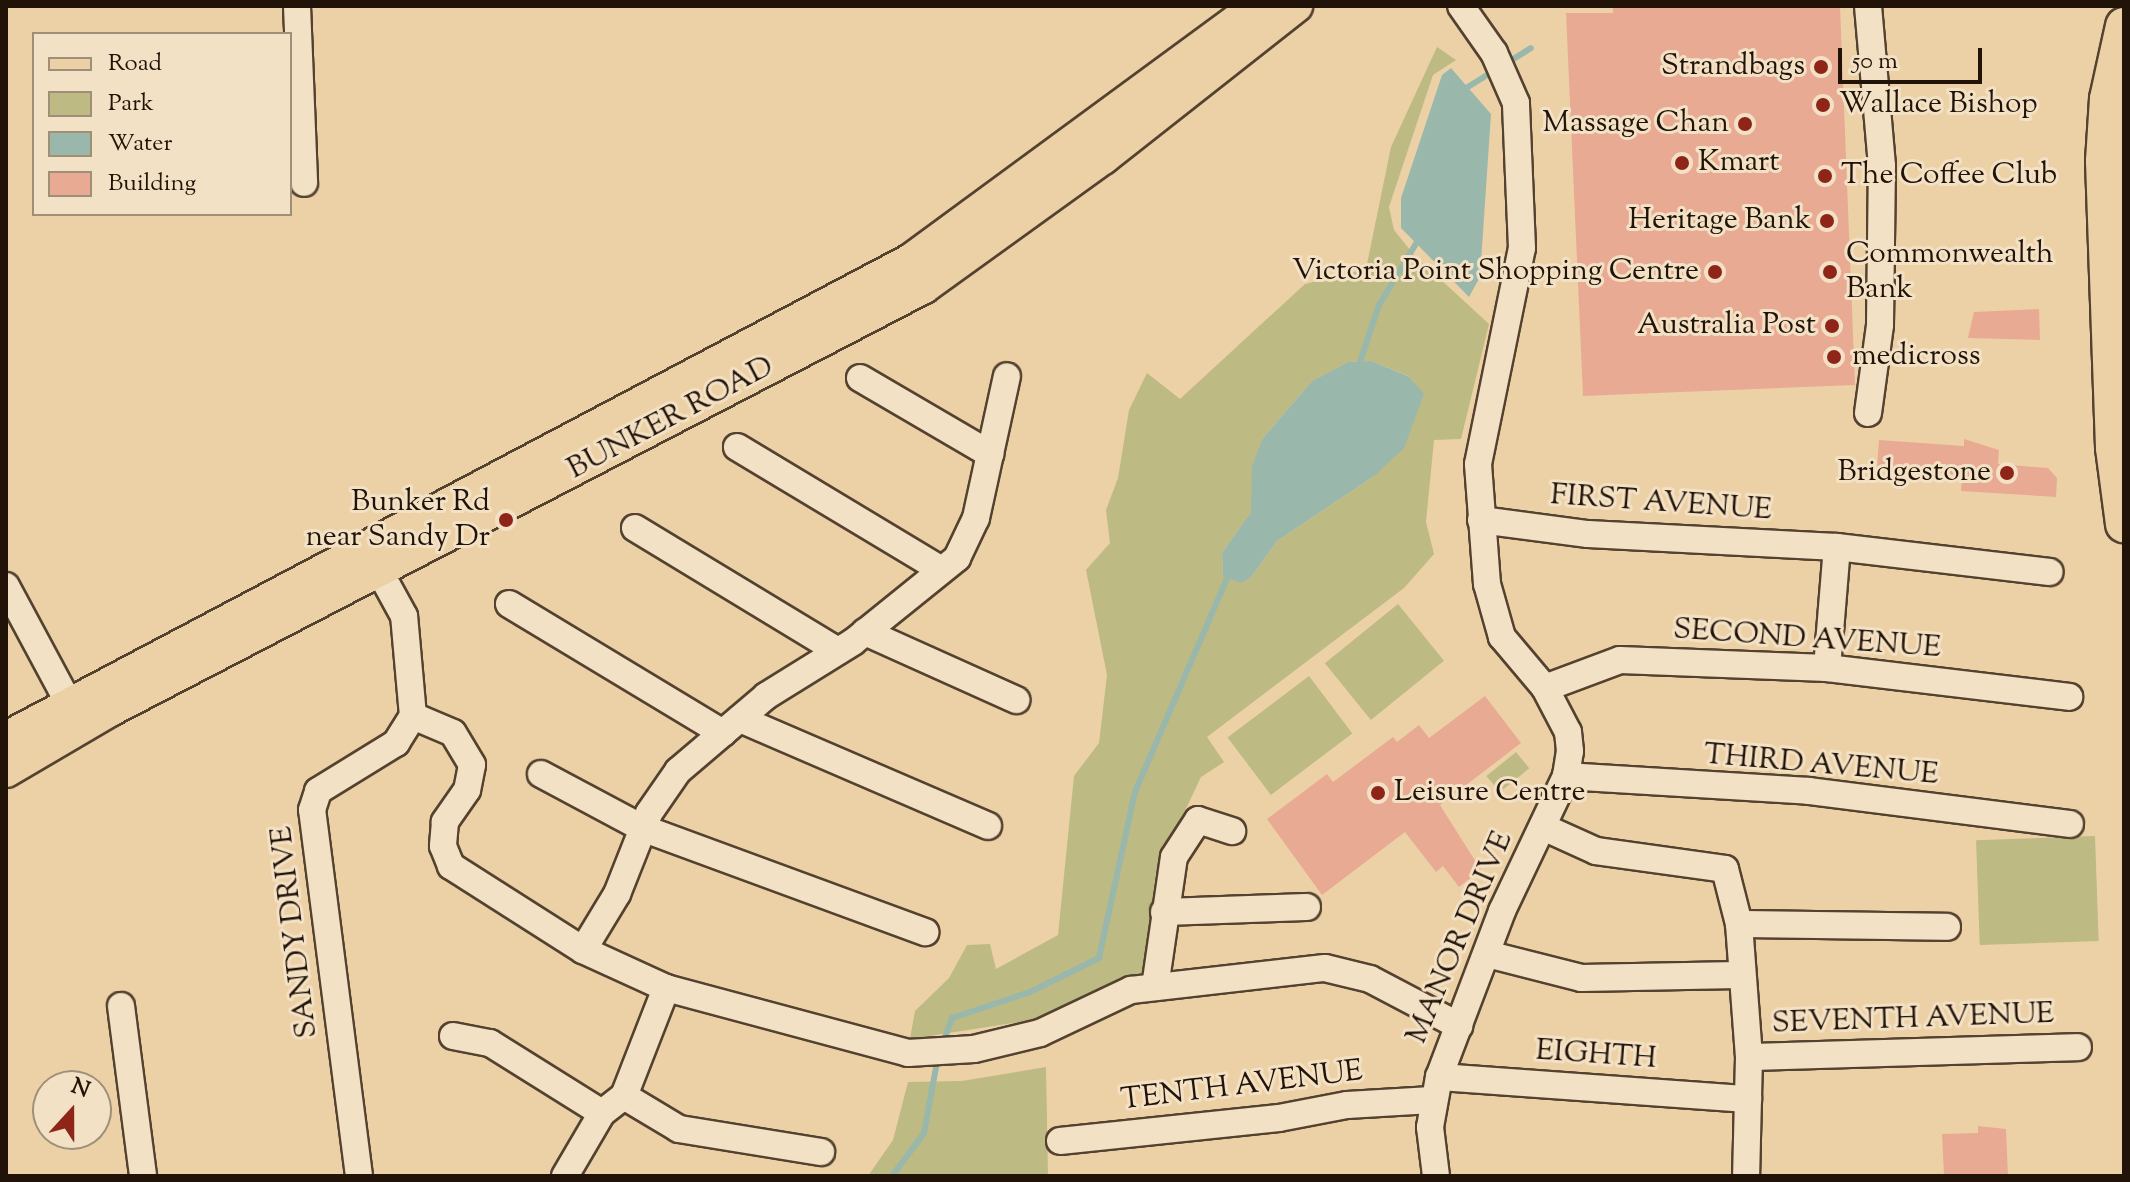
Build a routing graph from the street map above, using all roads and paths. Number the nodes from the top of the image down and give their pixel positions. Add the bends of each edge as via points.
1 (297, 6) edge
2 (1257, 6) edge
3 (1296, 6) edge
4 (1461, 6) edge
5 (1868, 6) edge
6 (2124, 26) edge
7 (304, 183) dead end
8 (918, 273) junction
9 (1007, 376) dead end
10 (860, 378) dead end
11 (1868, 413) dead end
12 (737, 447) dead end
13 (990, 454) junction
14 (1481, 520) junction
15 (2124, 524) edge
16 (635, 528) dead end
17 (1837, 547) junction
18 (373, 559) junction
19 (940, 569) junction
20 (2050, 572) dead end
21 (6, 586) edge
22 (509, 604) dead end
23 (865, 632) junction
24 (838, 651) junction
25 (1827, 668) junction
26 (1545, 688) junction
27 (2069, 697) dead end
28 (1016, 700) dead end
29 (76, 716) junction
30 (413, 716) junction
31 (731, 726) junction
32 (6, 738) edge
33 (6, 771) edge
34 (541, 774) dead end
35 (1566, 776) junction
36 (2070, 824) dead end
37 (988, 826) dead end
38 (1543, 827) junction
39 (642, 828) junction
40 (1232, 831) dead end
41 (1307, 907) dead end
42 (1164, 912) junction
43 (1739, 924) junction
44 (1947, 927) dead end
45 (925, 932) dead end
46 (583, 950) junction
47 (1487, 954) junction
48 (1739, 975) junction
49 (1155, 987) junction
50 (666, 988) junction
51 (121, 1006) dead end
52 (1459, 1026) junction
53 (453, 1036) dead end
54 (2078, 1047) dead end
55 (1749, 1057) junction
56 (1436, 1088) junction
57 (624, 1096) junction
58 (1748, 1099) junction
59 (602, 1113) junction
60 (1060, 1141) dead end
61 (821, 1152) dead end
62 (143, 1176) edge
63 (359, 1176) edge
64 (565, 1176) edge
65 (1436, 1176) edge
66 (1746, 1176) edge

1 - 7 street
2 - 8 main road, BUNKER ROAD
3 - 8 main road, BUNKER ROAD via 1103,158
4 - 14 street, MANOR DRIVE via 1494,53 1516,103 1522,248 1478,464
5 - 11 street via 1882,166 1880,325
6 - 15 highway via 2108,99 2104,161 2114,448
8 - 18 main road, BUNKER ROAD
9 - 13 street
10 - 13 street
12 - 19 street
13 - 19 street via 976,518 957,558
14 - 17 street, FIRST AVENUE via 1588,534
14 - 26 street, MANOR DRIVE via 1487,584 1502,637
16 - 24 street
17 - 20 street, FIRST AVENUE
17 - 25 street
18 - 29 main road, BUNKER ROAD
18 - 30 street via 404,616
19 - 23 street
21 - 29 street
22 - 31 street
23 - 24 street
23 - 28 street
24 - 31 street
25 - 26 street, SECOND AVENUE via 1620,660
25 - 27 street, SECOND AVENUE
26 - 35 street, MANOR DRIVE via 1568,732
29 - 32 main road, BUNKER ROAD
29 - 33 main road, BUNKER ROAD
30 - 46 street via 453,733 472,765 467,790 445,822 443,846 451,866
30 - 63 street, SANDY DRIVE via 396,743 318,791 312,810
31 - 37 street
31 - 39 street via 678,771
34 - 39 street
35 - 36 street, THIRD AVENUE via 1809,791
35 - 38 street, MANOR DRIVE
38 - 43 street via 1596,851 1725,869
38 - 47 street, MANOR DRIVE
39 - 45 street
39 - 46 street via 617,894
40 - 42 street via 1198,820 1174,857
41 - 42 street
42 - 49 street
43 - 44 street
43 - 48 street
46 - 50 street
47 - 48 street via 1581,978
47 - 52 street, MANOR DRIVE
48 - 55 street
49 - 50 street via 1131,990 1040,1033 928,1052 883,1048
49 - 52 street via 1325,968 1370,979
50 - 57 street
51 - 62 street
52 - 56 street, MANOR DRIVE
53 - 59 street via 490,1043
54 - 55 street, SEVENTH AVENUE
55 - 58 street
56 - 58 street, EIGHTH
56 - 60 street, TENTH AVENUE
56 - 65 street, MANOR DRIVE
57 - 59 street
57 - 61 street via 679,1129
58 - 66 street
59 - 64 street

